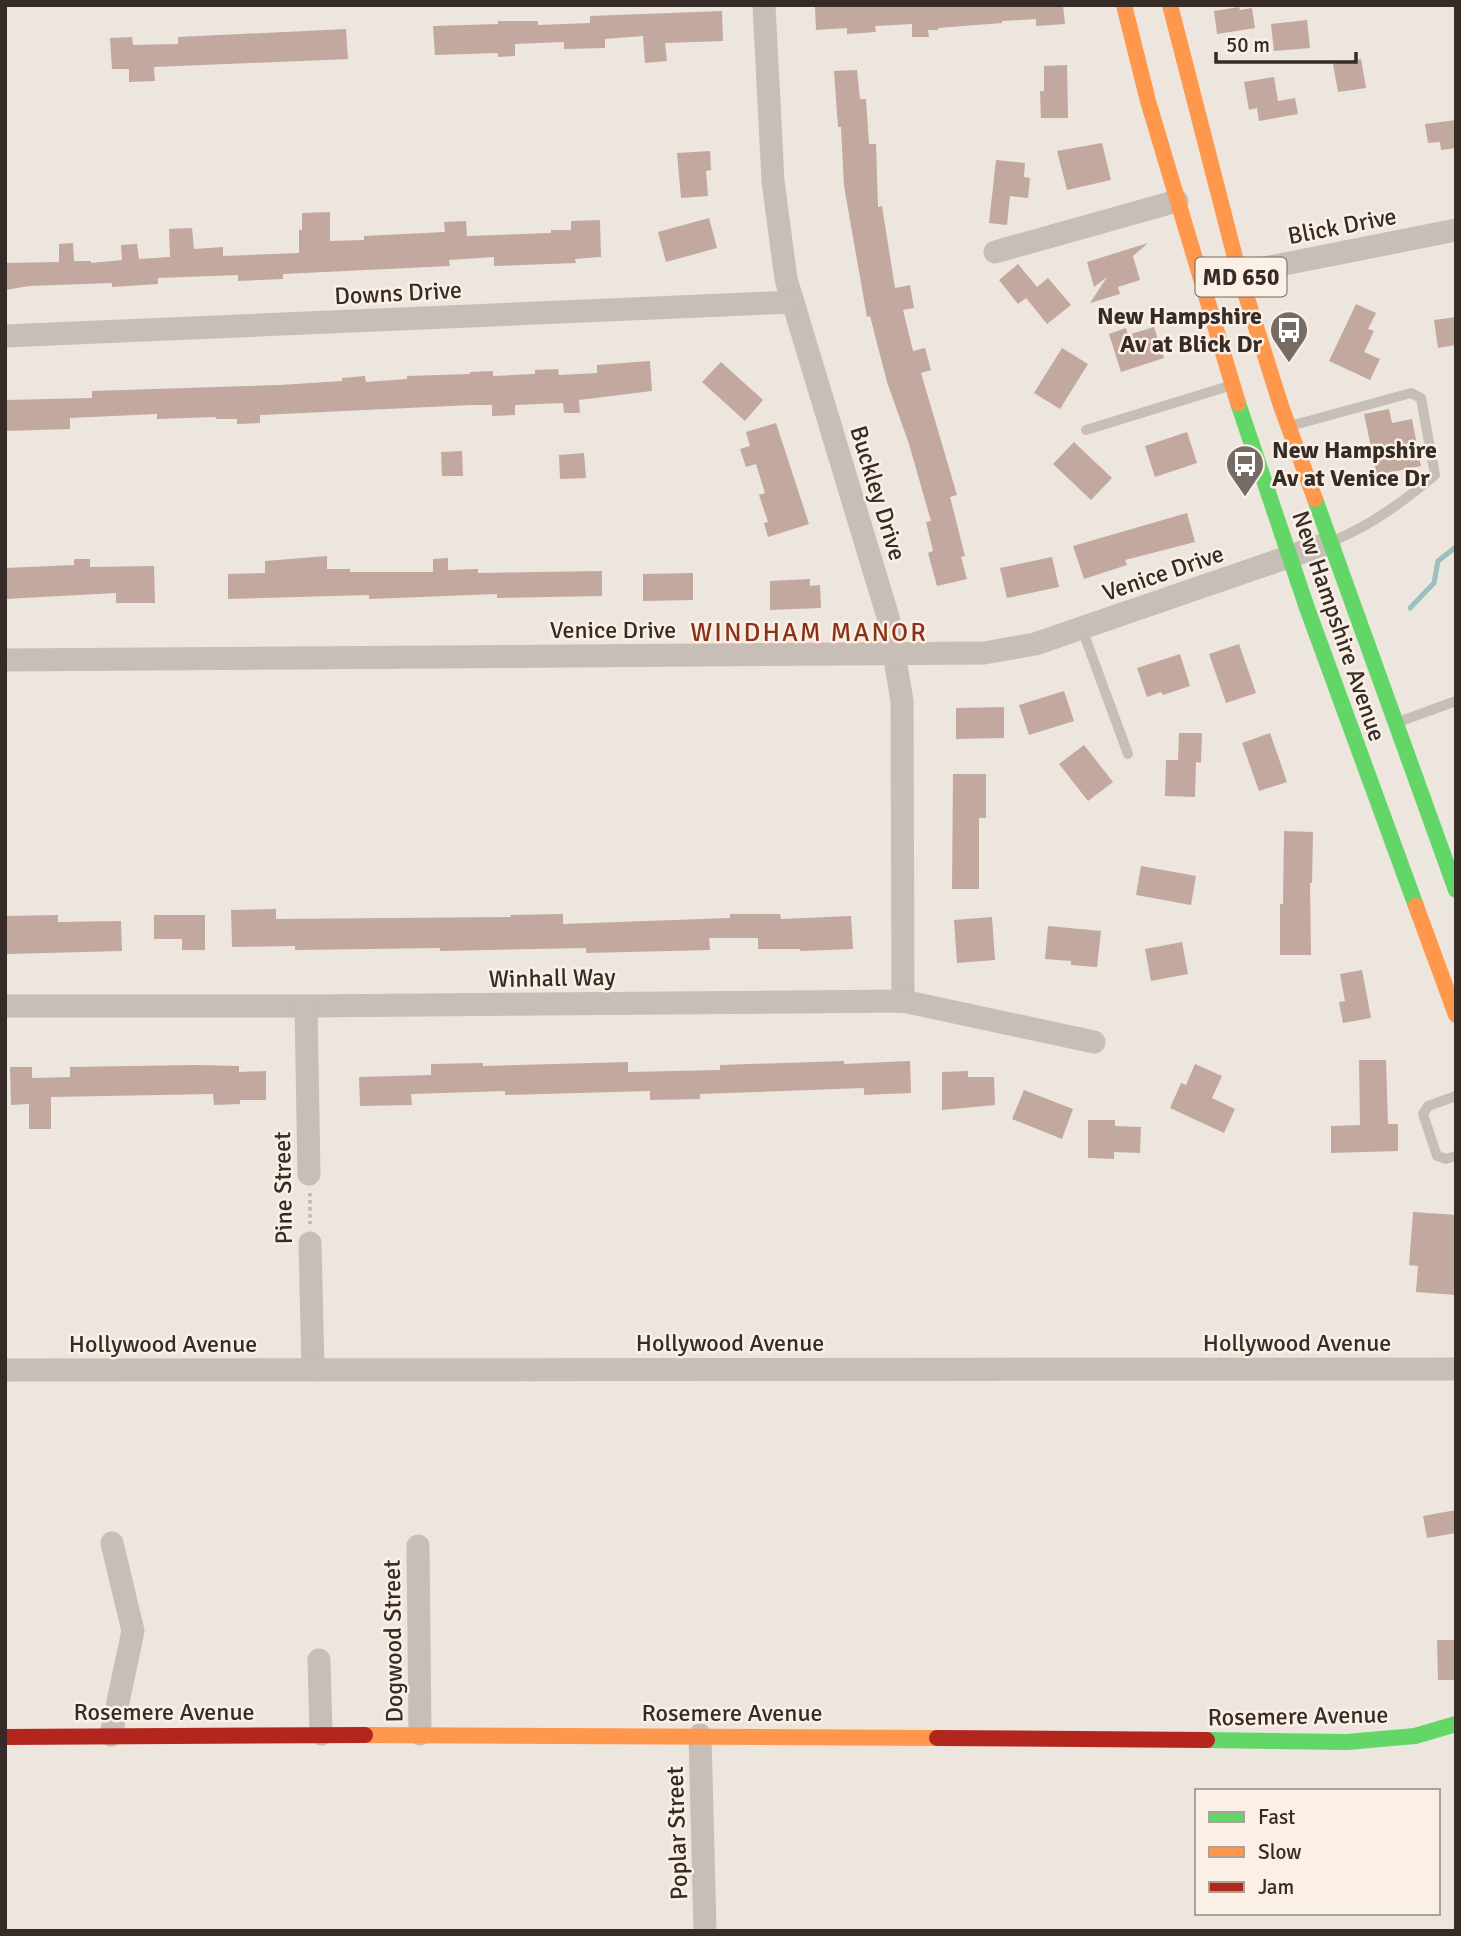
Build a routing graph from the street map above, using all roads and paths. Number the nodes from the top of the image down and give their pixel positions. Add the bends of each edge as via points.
1 (764, 5) edge
2 (1124, 5) edge
3 (1170, 5) edge
4 (1177, 201) junction
5 (1456, 230) edge
6 (995, 252) dead end
7 (1239, 273) junction
8 (793, 302) junction
9 (5, 336) edge
10 (1231, 385) junction
11 (1288, 426) junction
12 (1086, 430) dead end
13 (1329, 543) junction
14 (1290, 557) junction
15 (1082, 629) junction
16 (896, 654) junction
17 (5, 660) edge
18 (1456, 701) edge
19 (1395, 723) junction
20 (1128, 754) dead end
21 (1456, 890) edge
22 (903, 1001) junction
23 (5, 1006) edge
24 (306, 1006) junction
25 (1456, 1015) edge
26 (1094, 1042) dead end
27 (1456, 1096) edge
28 (1456, 1156) edge
29 (309, 1174) joint
30 (310, 1242) joint
31 (1456, 1369) edge
32 (5, 1370) edge
33 (313, 1370) junction
34 (112, 1543) dead end
35 (418, 1546) dead end
36 (319, 1660) dead end
37 (1456, 1724) edge
38 (321, 1734) junction
39 (420, 1734) junction
40 (111, 1735) junction
41 (700, 1735) junction
42 (5, 1737) edge
43 (705, 1931) edge

1 - 8 street, Buckley Drive via 774,181
2 - 4 main road, New Hampshire Avenue / MD 650
3 - 7 main road, New Hampshire Avenue / MD 650
4 - 6 street
4 - 10 main road, New Hampshire Avenue / MD 650
5 - 7 street, Blick Drive
7 - 11 main road, New Hampshire Avenue / MD 650
8 - 9 street, Downs Drive
8 - 16 street, Buckley Drive
10 - 12 lane
10 - 14 main road, New Hampshire Avenue / MD 650
11 - 13 main road, New Hampshire Avenue / MD 650
11 - 13 lane via 1410,393 1422,398 1435,475 1402,503
13 - 14 street, Venice Drive
13 - 19 main road, New Hampshire Avenue / MD 650
14 - 15 street, Venice Drive
14 - 25 main road, New Hampshire Avenue / MD 650
15 - 16 street, Venice Drive via 984,653
15 - 20 lane
16 - 17 street, Venice Drive
16 - 22 street, Buckley Drive via 902,701
18 - 19 lane
19 - 21 main road, New Hampshire Avenue / MD 650
22 - 24 street, Winhall Way
22 - 26 street, Winhall Way
23 - 24 street, Winhall Way
24 - 29 street, Pine Street
27 - 28 lane via 1428,1106 1423,1114 1437,1156
29 - 30 path, Pine Street
30 - 33 street, Pine Street
31 - 33 street, Hollywood Avenue
32 - 33 street, Hollywood Avenue
34 - 40 street via 133,1631
35 - 39 street, Dogwood Street
36 - 38 street
37 - 41 main road, Rosemere Avenue via 1415,1736 1347,1742
38 - 39 main road, Rosemere Avenue
38 - 40 main road, Rosemere Avenue
39 - 41 main road, Rosemere Avenue
40 - 42 main road, Rosemere Avenue
41 - 43 street, Poplar Street

